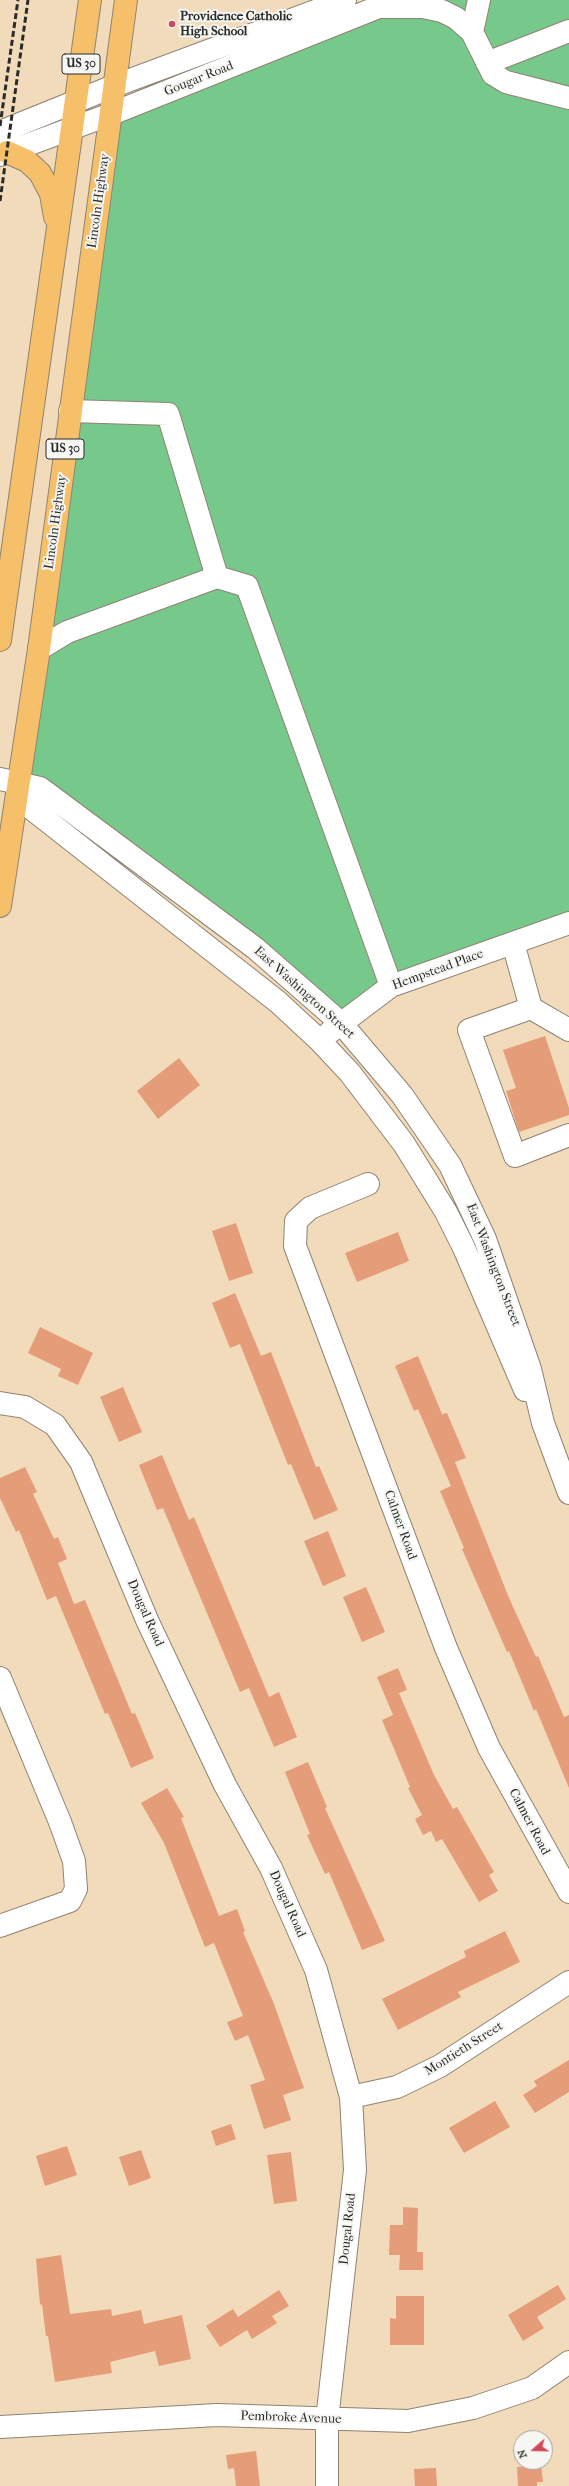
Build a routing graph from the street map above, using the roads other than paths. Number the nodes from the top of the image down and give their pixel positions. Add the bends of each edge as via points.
1 (90, 0) edge
2 (126, 0) edge
3 (345, 0) edge
4 (479, 0) edge
5 (387, 4) edge
6 (569, 31) edge
7 (472, 32) junction
8 (487, 63) junction
9 (114, 86) junction
10 (569, 98) edge
11 (75, 102) junction
12 (110, 114) junction
13 (71, 128) junction
14 (2, 146) edge
15 (57, 230) junction
16 (70, 411) junction
17 (217, 577) junction
18 (0, 640) edge
19 (39, 649) junction
20 (9, 781) edge
21 (0, 906) edge
22 (569, 923) edge
23 (513, 943) junction
24 (391, 986) junction
25 (531, 1008) junction
26 (341, 1023) junction
27 (569, 1030) edge
28 (320, 1041) junction
29 (569, 1135) edge
30 (368, 1184) dead end
31 (0, 1403) edge
32 (543, 1423) junction
33 (569, 1493) edge
34 (0, 1678) edge
35 (569, 1892) edge
36 (0, 1926) edge
37 (569, 1982) edge
38 (351, 2097) junction
39 (569, 2362) edge
40 (327, 2420) junction
41 (0, 2427) edge
42 (327, 2486) edge

1 - 11 main road, US 30
2 - 9 main road, US 30
3 - 9 street, Gougar Road
4 - 7 street
5 - 7 street via 442,11 456,18
5 - 12 street, Gougar Road
6 - 8 street
7 - 8 street
8 - 10 street via 493,74 506,82
9 - 11 street, Gougar Road
9 - 12 main road, US 30
11 - 13 main road, US 30
11 - 14 street, Gougar Road
12 - 13 street, Gougar Road
12 - 16 main road, Lincoln Highway / US 30
13 - 14 street, Gougar Road
13 - 15 main road, US 30
14 - 15 main road via 27,161 40,173 51,194
15 - 18 main road, US 30
16 - 17 street via 168,414
16 - 19 main road, Lincoln Highway / US 30
17 - 19 street via 67,632
17 - 24 street via 247,586
19 - 20 main road, Lincoln Highway / US 30
20 - 21 main road, Lincoln Highway / US 30
20 - 26 street, East Washington Street via 40,788 254,948
20 - 28 street, East Washington Street via 27,805 236,968
22 - 23 street, Hempstead Place
23 - 24 street, Hempstead Place
23 - 25 street
24 - 26 street, Hempstead Place
25 - 27 street
25 - 29 street via 469,1030 515,1156
26 - 28 street, Hempstead Place
26 - 32 street, East Washington Street via 374,1060 428,1129 468,1200 500,1278 530,1369
28 - 32 street, East Washington Street via 350,1072 427,1178 464,1248 516,1374
30 - 35 street, Calmer Road via 310,1208 296,1221 295,1246 446,1648 489,1748
31 - 38 street, Dougal Road via 25,1407 55,1425 81,1462 147,1620 225,1785 271,1868 316,1970
32 - 33 street, East Washington Street
34 - 36 street via 74,1861 76,1890 70,1900
37 - 38 street, Montieth Street via 440,2066 397,2087
38 - 40 street, Dougal Road via 355,2170
39 - 40 street, Pembroke Avenue via 532,2388 473,2408 408,2421
40 - 41 street, Pembroke Avenue via 217,2415
40 - 42 street, Dougal Road

